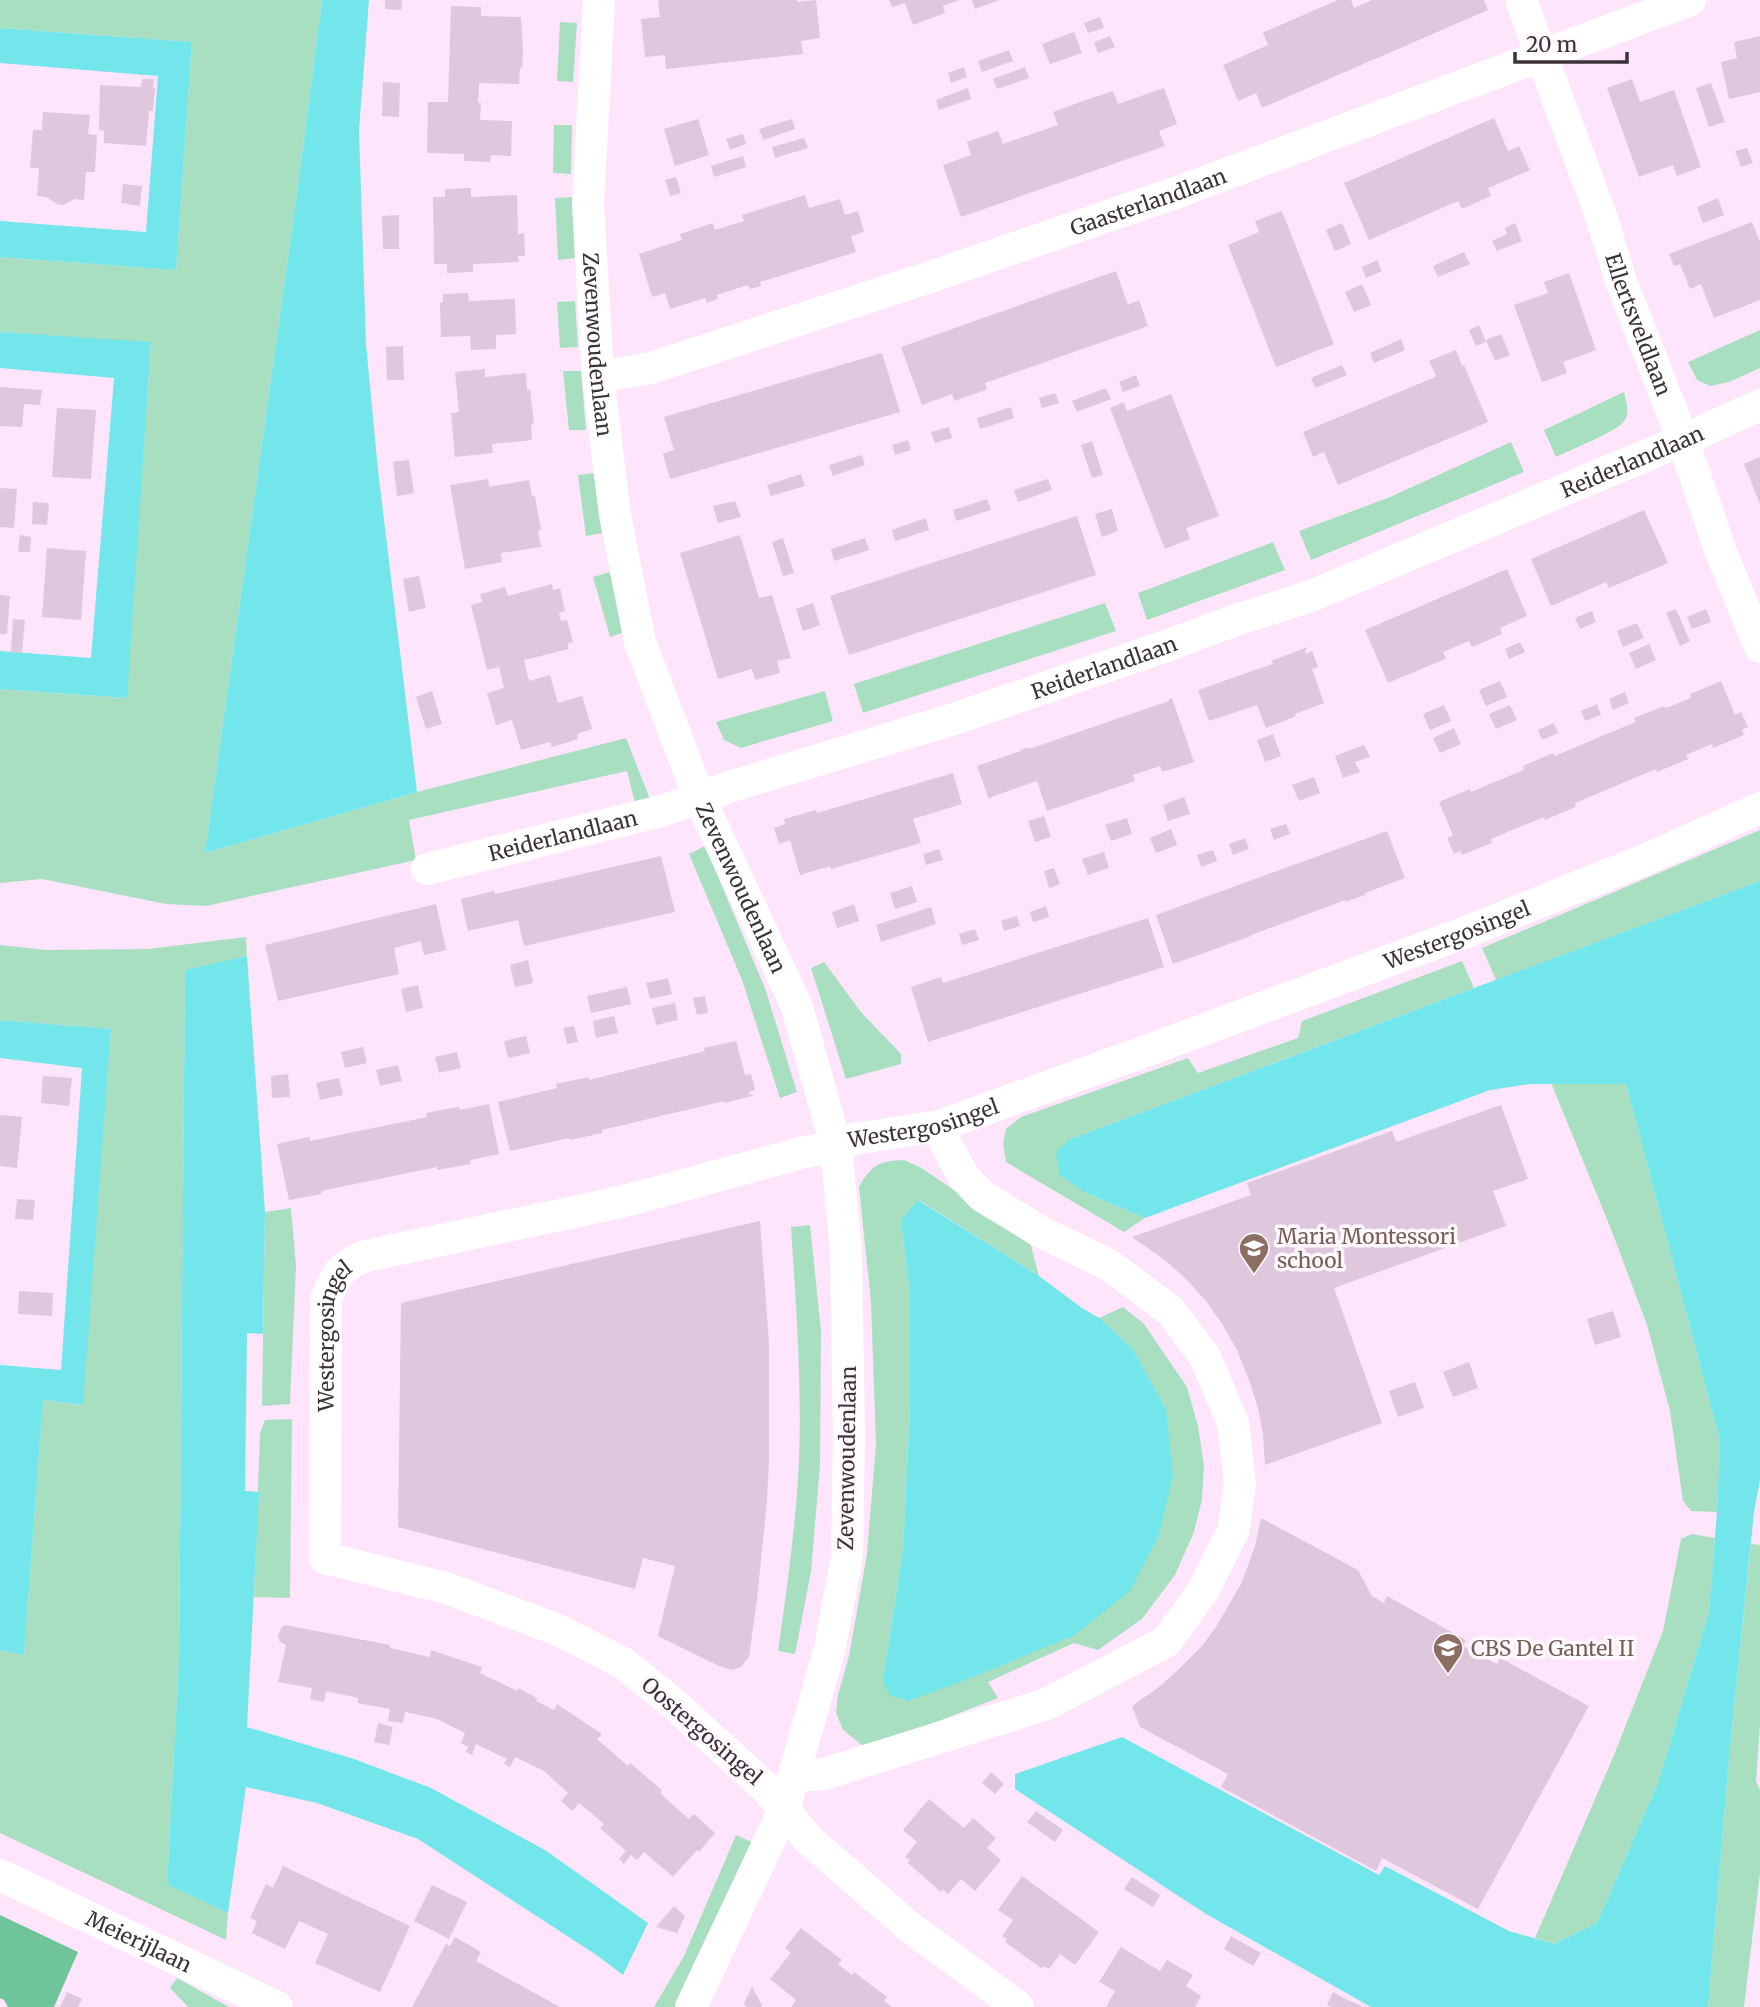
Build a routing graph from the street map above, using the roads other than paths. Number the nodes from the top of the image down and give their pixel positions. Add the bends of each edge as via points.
1 (599, 0) edge
2 (1521, 0) edge
3 (1690, 0) edge
4 (1542, 55) junction
5 (598, 377) junction
6 (1760, 405) edge
7 (1683, 440) junction
8 (1760, 647) edge
9 (699, 797) junction
10 (1760, 808) edge
11 (427, 869) dead end
12 (939, 1126) junction
13 (836, 1146) junction
14 (325, 1558) joint
15 (795, 1776) junction
16 (784, 1810) junction
17 (0, 1875) edge
18 (277, 2007) edge
19 (691, 2007) edge
20 (1018, 2007) edge

1 - 5 street, Zevenwoudenlaan via 588,204
2 - 4 street, Ellertsveldlaan
3 - 4 street, Gaasterlandlaan
4 - 5 street, Gaasterlandlaan via 1178,192 967,264 651,368
4 - 7 street, Ellertsveldlaan via 1621,281
5 - 9 street, Zevenwoudenlaan via 615,515 640,642
6 - 7 street, Reiderlandlaan
7 - 8 street, Ellertsveldlaan via 1719,547
7 - 9 street, Reiderlandlaan via 1311,596 954,719
9 - 11 street, Reiderlandlaan via 665,810
9 - 13 street, Zevenwoudenlaan via 797,1007
10 - 12 street, Westergosingel via 1466,932
12 - 13 street, Westergosingel
12 - 15 street via 964,1177 982,1196 1109,1265 1171,1311 1205,1357 1233,1423 1240,1485 1233,1531 1204,1589 1167,1641 1047,1704 824,1774
13 - 14 street, Westergosingel via 625,1201 350,1262 334,1278 326,1300
13 - 15 street, Zevenwoudenlaan via 846,1250 847,1556 830,1647
14 - 16 street, Oostergosingel via 446,1587 558,1630 623,1663 766,1788
15 - 16 street, Zevenwoudenlaan
16 - 19 street, Zevenwoudenlaan
16 - 20 street, Oostergosingel via 809,1840 898,1916
17 - 18 street, Meierijlaan

